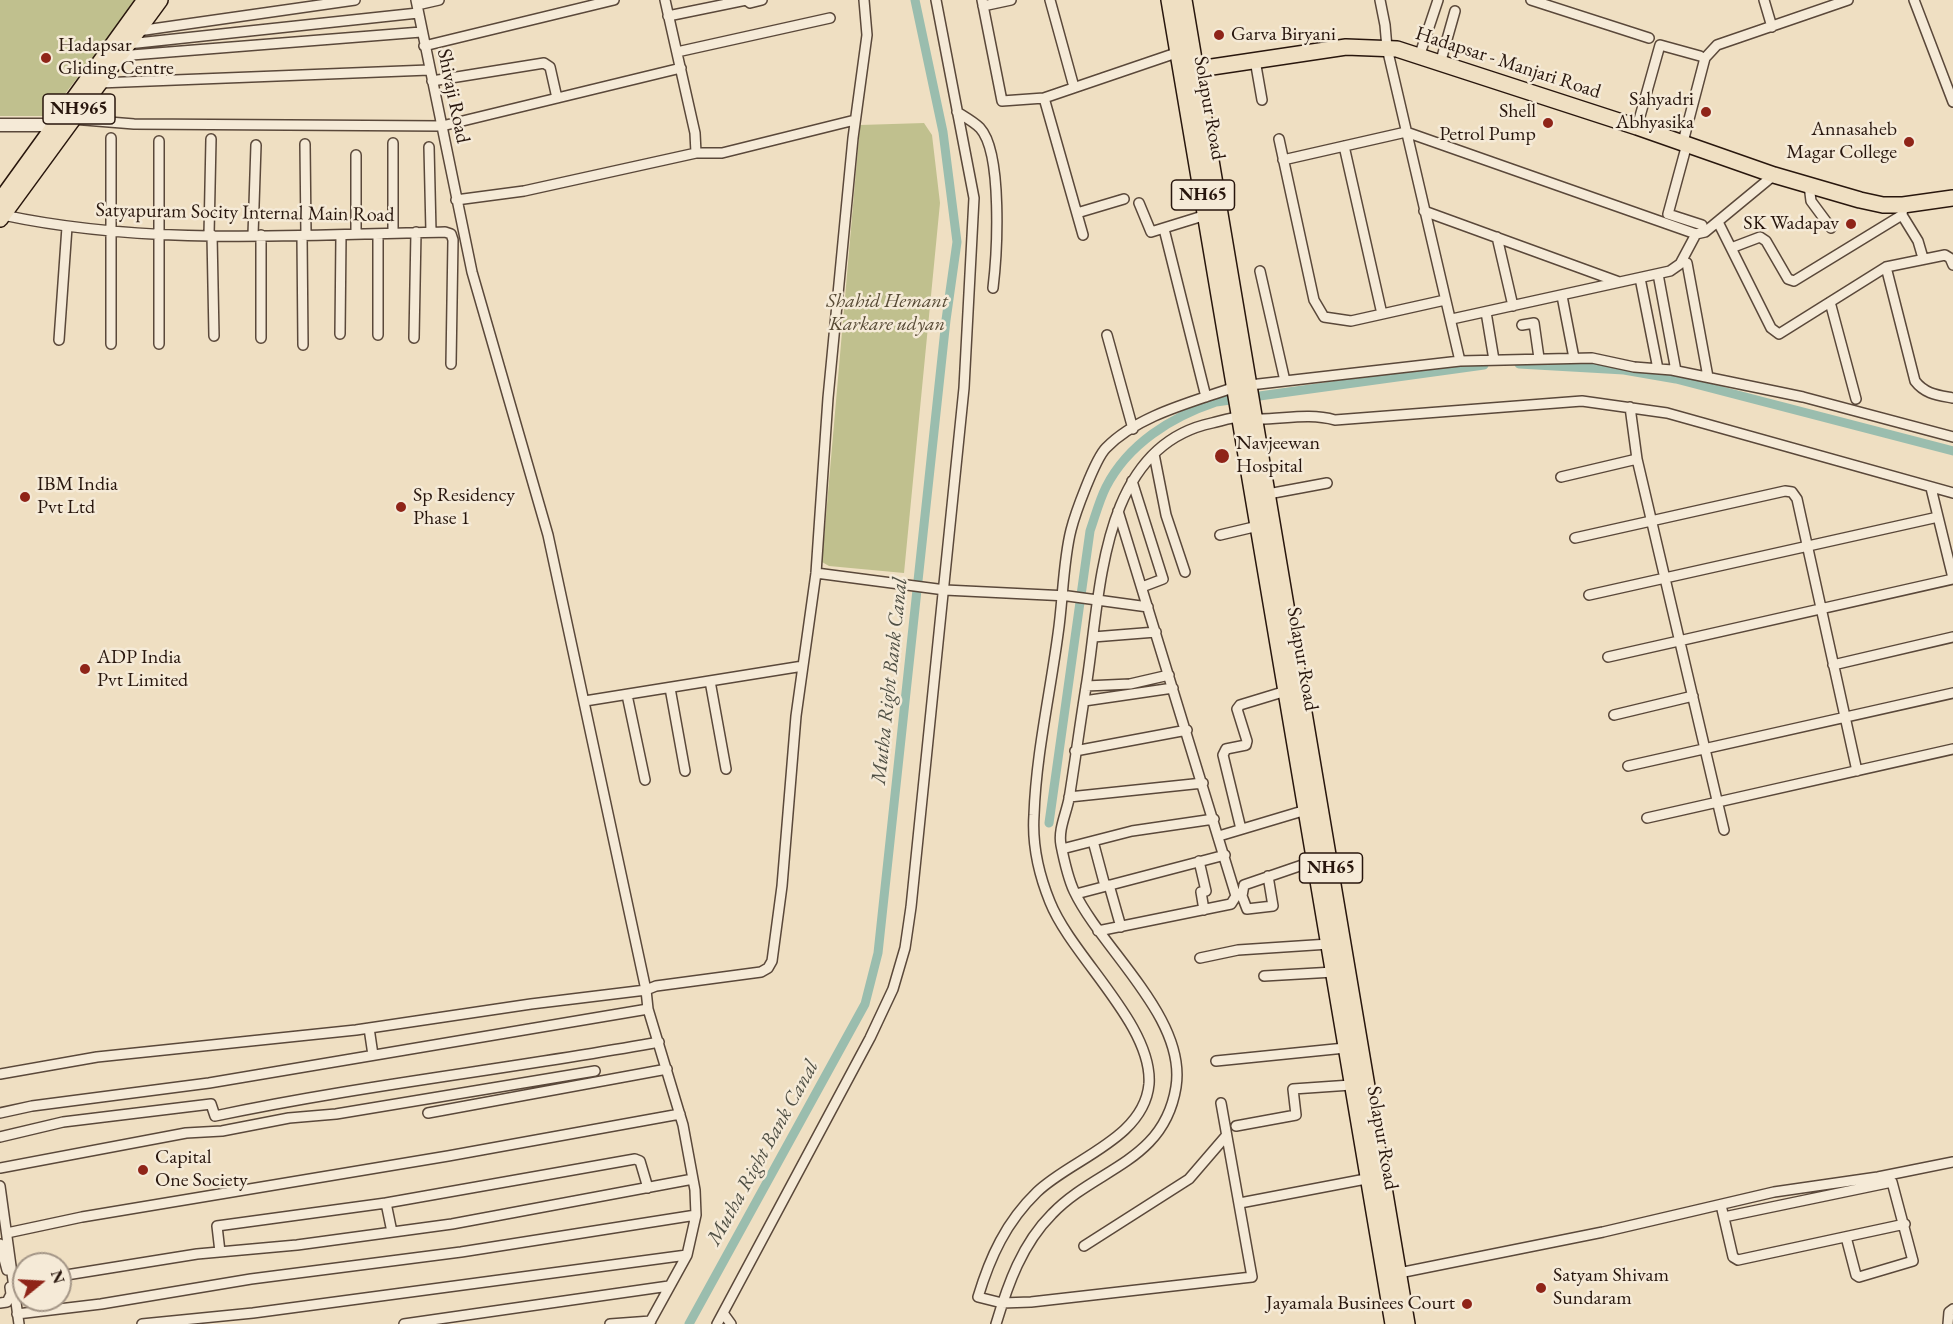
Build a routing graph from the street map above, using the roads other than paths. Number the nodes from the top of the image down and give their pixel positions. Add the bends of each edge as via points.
1 (145, 0) edge
2 (160, 0) edge
3 (355, 0) edge
4 (439, 0) edge
5 (614, 0) edge
6 (665, 0) edge
7 (762, 0) edge
8 (864, 0) edge
9 (936, 0) edge
10 (1011, 0) edge
11 (1050, 0) edge
12 (1169, 0) edge
13 (1184, 0) edge
14 (1380, 0) edge
15 (1438, 0) edge
16 (1531, 0) edge
17 (1764, 0) edge
18 (1848, 0) edge
19 (1914, 0) edge
20 (983, 3) edge
21 (417, 6) edge
22 (1455, 11) dead end
23 (668, 16) junction
24 (830, 18) dead end
25 (1772, 27) junction
26 (137, 31) junction
27 (422, 32) junction
28 (1649, 38) dead end
29 (424, 46) junction
30 (1387, 48) junction
31 (123, 50) junction
32 (677, 52) junction
33 (1179, 52) junction
34 (1700, 56) dead end
35 (1419, 57) junction
36 (1255, 60) junction
37 (1440, 63) junction
38 (681, 68) junction
39 (429, 70) junction
40 (1189, 71) junction
41 (432, 81) junction
42 (98, 83) junction
43 (1074, 87) junction
44 (557, 98) junction
45 (1044, 98) junction
46 (1262, 100) dead end
47 (1953, 102) edge
48 (957, 112) junction
49 (72, 119) junction
50 (855, 120) junction
51 (0, 125) edge
52 (53, 125) junction
53 (442, 126) junction
54 (1637, 127) junction
55 (1406, 132) junction
56 (111, 138) dead end
57 (211, 139) dead end
58 (1279, 140) dead end
59 (159, 141) dead end
60 (393, 143) dead end
61 (1685, 143) junction
62 (305, 144) dead end
63 (256, 145) dead end
64 (1344, 146) junction
65 (429, 147) dead end
66 (696, 153) junction
67 (356, 154) dead end
68 (1284, 160) junction
69 (1774, 175) junction
70 (1809, 185) junction
71 (1953, 198) edge
72 (1124, 199) dead end
73 (456, 200) junction
74 (1139, 203) dead end
75 (1903, 210) junction
76 (1424, 211) junction
77 (1, 212) edge
78 (1077, 213) junction
79 (1206, 215) junction
80 (1718, 222) junction
81 (1702, 225) dead end
82 (67, 227) junction
83 (1831, 228) dead end
84 (1164, 229) junction
85 (416, 232) junction
86 (431, 232) junction
87 (112, 233) junction
88 (393, 233) junction
89 (157, 234) junction
90 (356, 234) junction
91 (378, 234) junction
92 (1696, 234) junction
93 (211, 235) junction
94 (257, 235) junction
95 (341, 235) junction
96 (304, 236) junction
97 (1083, 236) dead end
98 (1497, 237) junction
99 (1731, 248) junction
100 (1923, 258) junction
101 (1688, 263) dead end
102 (1953, 265) edge
103 (1886, 267) junction
104 (1260, 271) dead end
105 (1658, 274) junction
106 (1640, 278) junction
107 (1620, 282) junction
108 (993, 288) dead end
109 (1562, 296) junction
110 (1445, 300) junction
111 (1830, 302) junction
112 (1513, 306) junction
113 (1486, 312) junction
114 (1383, 314) junction
115 (1452, 319) junction
116 (1522, 325) dead end
117 (340, 333) dead end
118 (378, 335) dead end
119 (1107, 335) dead end
120 (214, 336) dead end
121 (261, 338) dead end
122 (414, 338) dead end
123 (59, 340) dead end
124 (111, 344) dead end
125 (159, 344) dead end
126 (303, 345) dead end
127 (1539, 358) junction
128 (1574, 358) junction
129 (1494, 360) junction
130 (1460, 361) junction
131 (451, 364) dead end
132 (1658, 369) junction
133 (1676, 371) junction
134 (1708, 377) junction
135 (1285, 381) junction
136 (1242, 387) junction
137 (1206, 397) junction
138 (1953, 398) edge
139 (1856, 399) dead end
140 (1630, 407) junction
141 (1247, 416) junction
142 (1133, 429) junction
143 (1953, 436) edge
144 (1154, 454) junction
145 (1637, 459) junction
146 (1560, 477) dead end
147 (1132, 481) junction
148 (1327, 483) dead end
149 (1931, 488) junction
150 (1268, 494) junction
151 (1953, 494) edge
152 (1117, 509) junction
153 (1938, 517) junction
154 (1652, 521) junction
155 (1258, 526) junction
156 (1220, 536) dead end
157 (1575, 538) dead end
158 (1806, 546) junction
159 (816, 573) junction
160 (1185, 573) dead end
161 (1665, 578) junction
162 (1953, 579) edge
163 (1142, 587) junction
164 (942, 589) junction
165 (1066, 595) junction
166 (1589, 595) dead end
167 (1094, 601) junction
168 (1148, 607) junction
169 (1820, 609) junction
170 (1156, 632) junction
171 (1093, 637) junction
172 (1953, 638) edge
173 (1680, 641) junction
174 (1608, 657) dead end
175 (1833, 665) junction
176 (803, 666) junction
177 (1169, 675) junction
178 (710, 681) junction
179 (1086, 686) junction
180 (670, 688) junction
181 (1173, 688) junction
182 (1286, 691) junction
183 (1953, 693) edge
184 (627, 695) junction
185 (1693, 696) junction
186 (1084, 700) junction
187 (585, 701) junction
188 (1614, 715) dead end
189 (1845, 717) junction
190 (1187, 730) junction
191 (1705, 749) junction
192 (1953, 749) edge
193 (1075, 751) junction
194 (1628, 766) dead end
195 (726, 769) dead end
196 (685, 771) dead end
197 (1857, 771) junction
198 (645, 780) dead end
199 (1203, 783) junction
200 (1069, 797) junction
201 (1718, 802) junction
202 (1306, 810) junction
203 (1647, 818) dead end
204 (1214, 819) junction
205 (1241, 829) junction
206 (1724, 830) dead end
207 (1219, 836) junction
208 (1093, 841) junction
209 (1062, 849) junction
210 (1225, 855) junction
211 (1199, 861) junction
212 (1314, 861) junction
213 (1268, 876) dead end
214 (1107, 886) junction
215 (1076, 894) junction
216 (1204, 910) junction
217 (1121, 927) junction
218 (1098, 931) junction
219 (1329, 944) junction
220 (1200, 958) dead end
221 (1334, 972) junction
222 (1264, 976) dead end
223 (646, 990) junction
224 (648, 1009) junction
225 (369, 1028) junction
226 (659, 1042) junction
227 (1345, 1048) junction
228 (373, 1055) junction
229 (1216, 1061) dead end
230 (667, 1069) junction
231 (595, 1071) dead end
232 (0, 1074) edge
233 (1351, 1085) junction
234 (1221, 1103) dead end
235 (0, 1113) edge
236 (429, 1113) dead end
237 (680, 1114) junction
238 (1236, 1126) dead end
239 (1226, 1136) junction
240 (0, 1137) edge
241 (1953, 1162) edge
242 (0, 1168) edge
243 (1375, 1177) junction
244 (1878, 1177) junction
245 (693, 1179) junction
246 (1892, 1182) junction
247 (0, 1186) edge
248 (648, 1188) junction
249 (386, 1203) junction
250 (1240, 1203) junction
251 (1721, 1205) junction
252 (696, 1215) junction
253 (2, 1217) edge
254 (1724, 1217) junction
255 (1905, 1224) junction
256 (392, 1232) junction
257 (7, 1233) junction
258 (1846, 1237) junction
259 (0, 1244) edge
260 (1084, 1245) dead end
261 (220, 1252) junction
262 (12, 1254) edge
263 (687, 1254) junction
264 (1399, 1273) junction
265 (72, 1274) edge
266 (669, 1286) junction
267 (0, 1303) edge
268 (1002, 1303) junction
269 (1953, 1309) edge
270 (723, 1313) junction
271 (18, 1319) edge
272 (650, 1322) edge
273 (142, 1324) edge
274 (404, 1324) edge
275 (610, 1324) edge
276 (717, 1324) edge
277 (731, 1324) edge
278 (996, 1324) edge
279 (1393, 1324) edge
280 (1407, 1324) edge
281 (1948, 1324) edge

1 - 52 main road, NH965
2 - 26 main road, NH965
3 - 26 street
4 - 21 street
5 - 29 street
6 - 23 street
7 - 23 street
8 - 50 street via 867,35
9 - 48 street
10 - 20 street
11 - 43 street
12 - 33 main road, Solapur Road / NH65
13 - 40 main road, Solapur Road / NH65
14 - 30 street
15 - 35 street
16 - 28 street
17 - 25 street
18 - 25 street
19 - 47 street
20 - 45 street via 1002,101
21 - 27 street, Shivaji Road
21 - 31 street
22 - 37 street
23 - 32 street
24 - 32 street
25 - 61 street via 1711,50
26 - 31 main road, NH965
27 - 29 street, Shivaji Road
27 - 31 street
29 - 39 street, Shivaji Road
30 - 35 main road, Hadapsar - Manjari Road
30 - 36 main road, Hadapsar - Manjari Road via 1346,47
30 - 55 street
31 - 42 main road, NH965
32 - 38 street
33 - 40 main road, Solapur Road / NH65
33 - 43 street
34 - 54 street via 1660,45
35 - 37 main road, Hadapsar - Manjari Road
36 - 40 main road, Hadapsar - Manjari Road
36 - 46 street
37 - 54 main road, Hadapsar - Manjari Road
38 - 44 street
38 - 66 street
39 - 41 street, Shivaji Road
39 - 42 street
40 - 79 main road, Solapur Road / NH65
40 - 136 main road, Solapur Road / NH65
41 - 44 street via 544,63 550,68
41 - 53 street, Shivaji Road
42 - 49 main road, NH965
43 - 45 street
44 - 53 street
45 - 78 street
48 - 108 street via 981,129 994,174 997,210
48 - 164 street via 974,198 964,388
49 - 53 street via 134,124
49 - 77 main road, NH965
50 - 66 street via 722,153
50 - 159 street via 828,398
51 - 52 street
52 - 77 main road, NH965
53 - 73 street, Shivaji Road
54 - 61 main road, Hadapsar - Manjari Road
55 - 64 street
55 - 76 street
55 - 92 street
56 - 87 street
57 - 93 street
58 - 68 street
59 - 89 street
60 - 88 street
61 - 69 main road, Hadapsar - Manjari Road
61 - 81 street via 1668,214
62 - 96 street
63 - 94 street
64 - 68 street
64 - 114 street
65 - 86 street
66 - 73 street via 524,191
67 - 90 street
68 - 114 street via 1314,300 1324,316 1351,321
69 - 70 main road, Hadapsar - Manjari Road
69 - 80 street
70 - 75 main road, Hadapsar - Manjari Road
70 - 83 street via 1811,201
71 - 75 main road, Hadapsar - Manjari Road
72 - 78 street
73 - 187 street, Shivaji Road via 472,272 548,535
74 - 84 street via 1149,231
75 - 99 street via 1794,282 1760,237
75 - 100 street
76 - 98 street
76 - 110 street
77 - 82 street, Satyapuram Socity Internal Main Road
78 - 97 street
79 - 84 street
79 - 136 main road, Solapur Road / NH65
80 - 92 street
80 - 99 street
82 - 87 street, Satyapuram Socity Internal Main Road
82 - 123 street
84 - 137 street
85 - 86 street, Satyapuram Socity Internal Main Road
85 - 88 street, Satyapuram Socity Internal Main Road
85 - 122 street
86 - 131 street, Satyapuram Socity Internal Main Road via 452,234
87 - 89 street, Satyapuram Socity Internal Main Road
87 - 124 street
88 - 91 street, Satyapuram Socity Internal Main Road
89 - 93 street, Satyapuram Socity Internal Main Road
89 - 125 street
90 - 91 street, Satyapuram Socity Internal Main Road
90 - 95 street, Satyapuram Socity Internal Main Road
91 - 118 street
92 - 105 street via 1677,268
93 - 94 street, Satyapuram Socity Internal Main Road
93 - 120 street
94 - 96 street, Satyapuram Socity Internal Main Road
94 - 121 street
95 - 96 street, Satyapuram Socity Internal Main Road
95 - 117 street
96 - 126 street
98 - 107 street
98 - 112 street
99 - 111 street via 1775,332 1784,333
100 - 102 street via 1945,255
100 - 103 street
101 - 134 street
103 - 111 street
103 - 138 street via 1914,381 1930,394
104 - 135 street
105 - 106 street
105 - 133 street
106 - 107 street
106 - 132 street
107 - 109 street
109 - 112 street
109 - 128 street
110 - 114 street
110 - 115 street
111 - 139 street
112 - 113 street
113 - 115 street
113 - 129 street
115 - 130 street
116 - 127 street via 1534,323
119 - 142 street
127 - 128 street
127 - 129 street
128 - 132 street
129 - 130 street
130 - 135 street
132 - 133 street
133 - 134 street
134 - 143 street
135 - 136 street
136 - 137 street
136 - 141 main road, Solapur Road / NH65
137 - 142 street
140 - 141 street via 1582,401 1335,420 1317,416
140 - 145 street
140 - 149 street via 1667,413
141 - 144 street via 1183,432
141 - 150 main road, Solapur Road / NH65
141 - 155 main road, Solapur Road / NH65
142 - 165 street via 1099,458 1072,527
144 - 147 street
144 - 160 street via 1166,515
145 - 146 street
145 - 154 street
147 - 152 street
147 - 163 street via 1163,579
148 - 150 street
149 - 151 street
149 - 153 street
150 - 243 main road, Solapur Road / NH65
152 - 163 street
152 - 167 street
153 - 158 street
153 - 162 street
154 - 157 street
154 - 158 street via 1792,492 1797,499
154 - 161 street
155 - 156 street
155 - 182 main road, Solapur Road / NH65
158 - 161 street
158 - 169 street
159 - 164 street
159 - 176 street
161 - 166 street
161 - 173 street
162 - 169 street
163 - 168 street
164 - 165 street
164 - 270 street via 911,907 893,989
165 - 167 street
165 - 268 street via 1035,804 1038,866 1059,923 1136,1032 1148,1066 1149,1083 1146,1102 1120,1133 1047,1183 1016,1215 992,1254 978,1297
167 - 168 street
167 - 171 street
168 - 170 street
169 - 173 street
169 - 175 street
170 - 171 street
170 - 177 street
171 - 179 street
172 - 175 street
173 - 174 street
173 - 185 street
175 - 189 street
176 - 178 street
176 - 223 street via 772,961 761,972
177 - 179 street via 1130,684
177 - 181 street
178 - 180 street
178 - 195 street
179 - 186 street
180 - 184 street
180 - 196 street
181 - 186 street
181 - 190 street
182 - 202 main road, Solapur Road / NH65
182 - 205 street via 1237,709 1246,745 1226,749 1223,755
183 - 189 street
184 - 187 street
184 - 198 street
185 - 188 street
185 - 191 street
186 - 193 street
187 - 223 street, Shivaji Road
189 - 191 street
189 - 197 street
190 - 193 street
190 - 199 street
191 - 194 street
191 - 201 street
192 - 197 street
193 - 200 street
197 - 201 street
199 - 200 street
199 - 204 street
200 - 209 street
201 - 203 street
201 - 206 street
202 - 205 street
202 - 212 main road, Solapur Road / NH65
204 - 207 street
204 - 208 street
205 - 207 street
207 - 210 street
208 - 209 street
208 - 214 street
209 - 215 street
210 - 211 street
210 - 216 street via 1235,890 1234,901
211 - 214 street
211 - 216 street via 1206,891 1201,892
212 - 213 street
212 - 219 main road, Solapur Road / NH65
214 - 215 street
214 - 217 street
215 - 218 street
216 - 217 street
217 - 218 street
218 - 268 street via 1153,1004 1171,1042 1177,1070 1173,1100 1164,1121 1139,1153 1063,1204 1044,1222 1028,1244
219 - 220 street via 1238,950
219 - 221 main road, Solapur Road / NH65
221 - 222 street
221 - 227 main road, Solapur Road / NH65
223 - 224 street, Shivaji Road
223 - 225 street
224 - 226 street, Shivaji Road
224 - 228 street
225 - 228 street
225 - 232 street via 97,1057
226 - 230 street, Shivaji Road
226 - 240 street via 303,1098 215,1116 211,1104 63,1122
227 - 229 street
227 - 233 main road, Solapur Road / NH65
228 - 235 street
230 - 236 street
230 - 237 street, Shivaji Road
231 - 242 street via 336,1114 186,1133
233 - 238 street via 1293,1089 1296,1115
233 - 243 main road, Solapur Road / NH65
234 - 239 street
237 - 245 street, Shivaji Road
237 - 257 street
239 - 250 street
239 - 260 street via 1189,1179
241 - 244 street
243 - 250 street
243 - 264 main road, Solapur Road / NH65
243 - 279 main road, Solapur Road / NH65
244 - 246 street
244 - 251 street via 1774,1192
245 - 248 street
245 - 252 street, Shivaji Road
246 - 254 street
246 - 255 street
247 - 253 street
248 - 249 street via 640,1161 635,1159
248 - 256 street
249 - 256 street
249 - 261 street via 217,1226
250 - 268 street via 1252,1277
251 - 254 street
251 - 264 street
252 - 263 street, Shivaji Road
252 - 271 street via 461,1252 251,1279
253 - 257 street
254 - 258 street via 1735,1260
255 - 258 street
255 - 258 street via 1913,1261 1862,1277 1856,1275
256 - 261 street
257 - 262 street
259 - 267 street via 11,1294 7,1302
261 - 265 street
263 - 266 street, Shivaji Road
263 - 273 street via 253,1313
264 - 280 main road, Solapur Road / NH65
266 - 272 street, Shivaji Road
266 - 274 street
268 - 278 street
269 - 281 street
270 - 276 street
270 - 277 street
272 - 275 street

